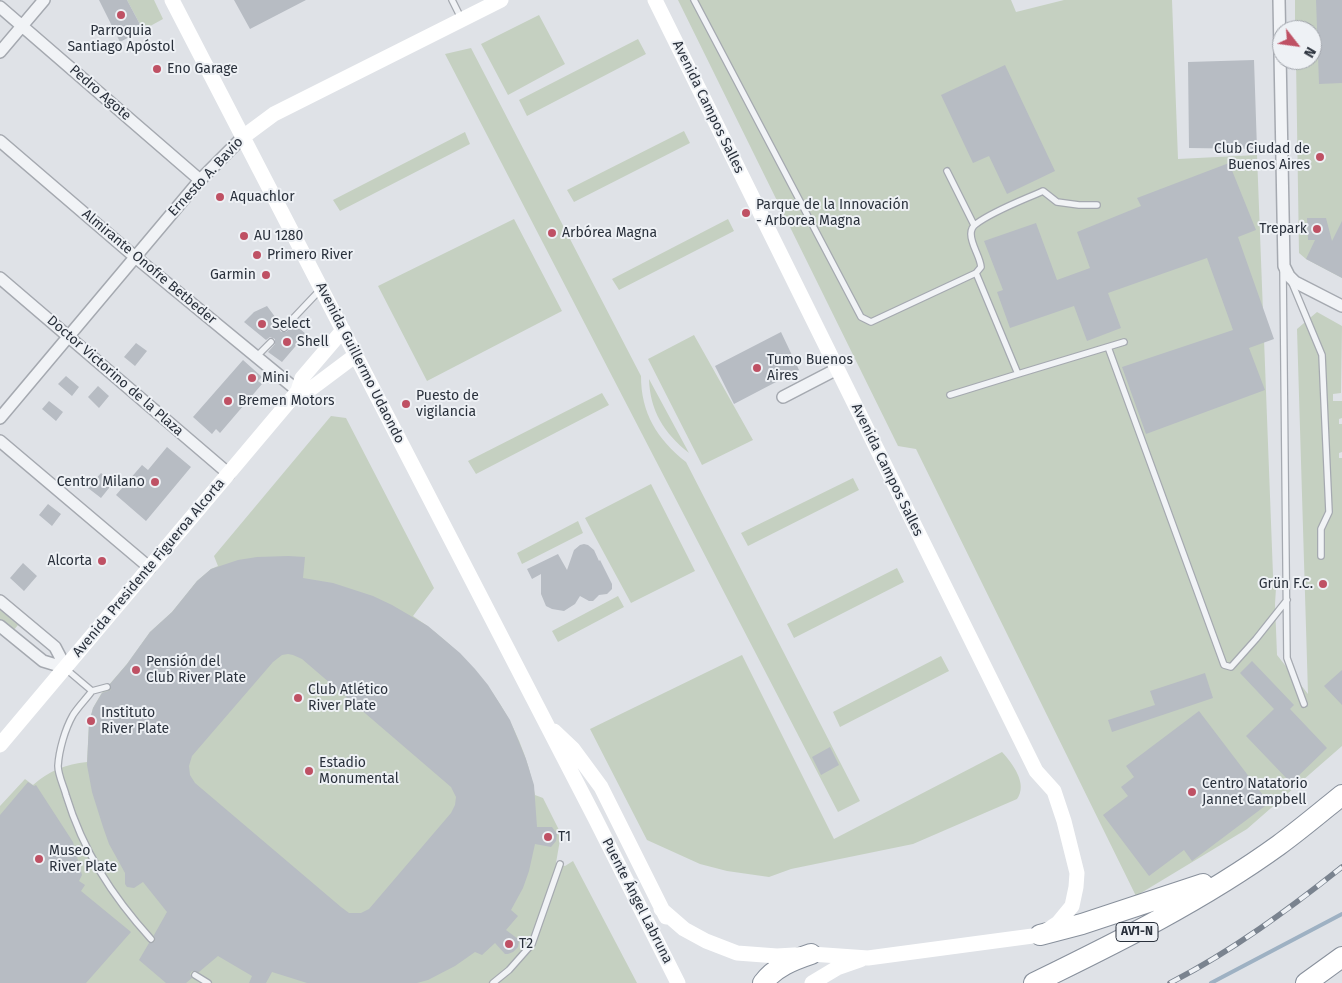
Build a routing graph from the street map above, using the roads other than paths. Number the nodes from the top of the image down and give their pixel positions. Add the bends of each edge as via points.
1 (44, 0) edge
2 (172, 0) edge
3 (452, 0) edge
4 (501, 0) edge
5 (655, 0) edge
6 (694, 0) edge
7 (1279, 0) edge
8 (0, 7) edge
9 (462, 20) junction
10 (22, 26) junction
11 (0, 52) edge
12 (243, 136) junction
13 (0, 141) edge
14 (946, 171) dead end
15 (200, 180) junction
16 (1097, 204) dead end
17 (974, 225) junction
18 (134, 256) junction
19 (1282, 257) junction
20 (976, 273) junction
21 (1289, 276) junction
22 (0, 278) edge
23 (321, 289) junction
24 (1342, 306) edge
25 (284, 328) dead end
26 (343, 330) junction
27 (68, 335) junction
28 (271, 342) dead end
29 (1124, 342) dead end
30 (1108, 347) junction
31 (257, 356) junction
32 (356, 356) junction
33 (837, 369) junction
34 (1018, 374) junction
35 (298, 391) junction
36 (950, 395) dead end
37 (783, 397) dead end
38 (0, 418) edge
39 (0, 441) edge
40 (229, 474) junction
41 (1321, 556) dead end
42 (150, 568) junction
43 (1287, 600) junction
44 (0, 601) edge
45 (0, 626) edge
46 (66, 668) junction
47 (107, 687) dead end
48 (92, 691) junction
49 (1304, 704) dead end
50 (547, 725) junction
51 (0, 745) edge
52 (1342, 795) edge
53 (595, 818) joint
54 (560, 864) dead end
55 (1236, 874) junction
56 (661, 910) junction
57 (675, 930) dead end
58 (1040, 935) junction
59 (151, 939) dead end
60 (810, 954) junction
61 (868, 958) junction
62 (1342, 958) edge
63 (195, 975) dead end
64 (813, 982) edge
65 (208, 983) edge
66 (493, 983) edge
67 (678, 983) edge
68 (763, 983) edge
69 (1034, 983) edge
70 (1306, 983) edge

1 - 10 street
2 - 12 main road, Avenida Guillermo Udaondo
3 - 9 lane
4 - 9 main road, Ernesto A. Bavio
5 - 33 main road, Avenida Campos Salles
6 - 20 lane via 861,317 871,322
7 - 19 street
8 - 10 street, Pedro Agote
9 - 12 main road, Ernesto A. Bavio via 274,114
10 - 11 street
10 - 15 street, Pedro Agote
12 - 15 street, Ernesto A. Bavio
12 - 23 main road, Avenida Guillermo Udaondo
13 - 18 street, Almirante Onofre Betbeder
14 - 17 lane
15 - 18 street, Ernesto A. Bavio
16 - 17 lane via 1056,202 1043,191
17 - 20 lane via 972,239 981,267
18 - 27 street, Ernesto A. Bavio
18 - 31 street, Almirante Onofre Betbeder
19 - 21 street
19 - 43 lane
20 - 34 lane
21 - 24 street
21 - 41 lane via 1322,356 1329,512 1321,529
22 - 27 street, Doctor Victorino de la Plaza
23 - 25 lane
23 - 26 main road, Avenida Guillermo Udaondo
26 - 32 main road, Avenida Guillermo Udaondo
26 - 35 main road, Avenida Presidente Figueroa Alcorta via 302,378
27 - 38 street, Ernesto A. Bavio
27 - 40 street, Doctor Victorino de la Plaza
28 - 31 lane
29 - 30 lane
30 - 34 lane
30 - 43 lane via 1224,665 1231,667
31 - 35 street, Almirante Onofre Betbeder
32 - 35 main road, Avenida Presidente Figueroa Alcorta via 312,388
32 - 50 main road, Avenida Guillermo Udaondo
33 - 37 street
33 - 58 main road, Avenida Campos Salles via 1036,771 1054,791 1077,874 1076,887 1072,906 1058,923
34 - 36 lane
35 - 40 main road, Avenida Presidente Figueroa Alcorta
39 - 42 street
40 - 42 main road, Avenida Presidente Figueroa Alcorta
42 - 46 main road, Avenida Presidente Figueroa Alcorta
43 - 49 lane via 1287,658
44 - 46 street via 55,648
45 - 46 street via 43,661
46 - 48 lane
46 - 51 main road, Avenida Presidente Figueroa Alcorta
47 - 48 lane
48 - 59 lane via 73,715 62,743 58,768 76,822 96,866 123,907
50 - 53 main road, Avenida Guillermo Udaondo
50 - 56 main road, Avenida Guillermo Udaondo via 573,749 601,787
52 - 55 highway, AV1-N
53 - 67 main road, Puente Ángel Labruna
54 - 66 lane via 532,944
55 - 58 highway
55 - 69 highway, AV1-N via 1163,918
56 - 57 main road, Avenida Guillermo Udaondo
56 - 60 main road via 691,933 737,953
58 - 61 main road
60 - 61 main road
60 - 68 highway via 787,963
61 - 64 main road via 837,968
62 - 70 highway
63 - 65 lane

